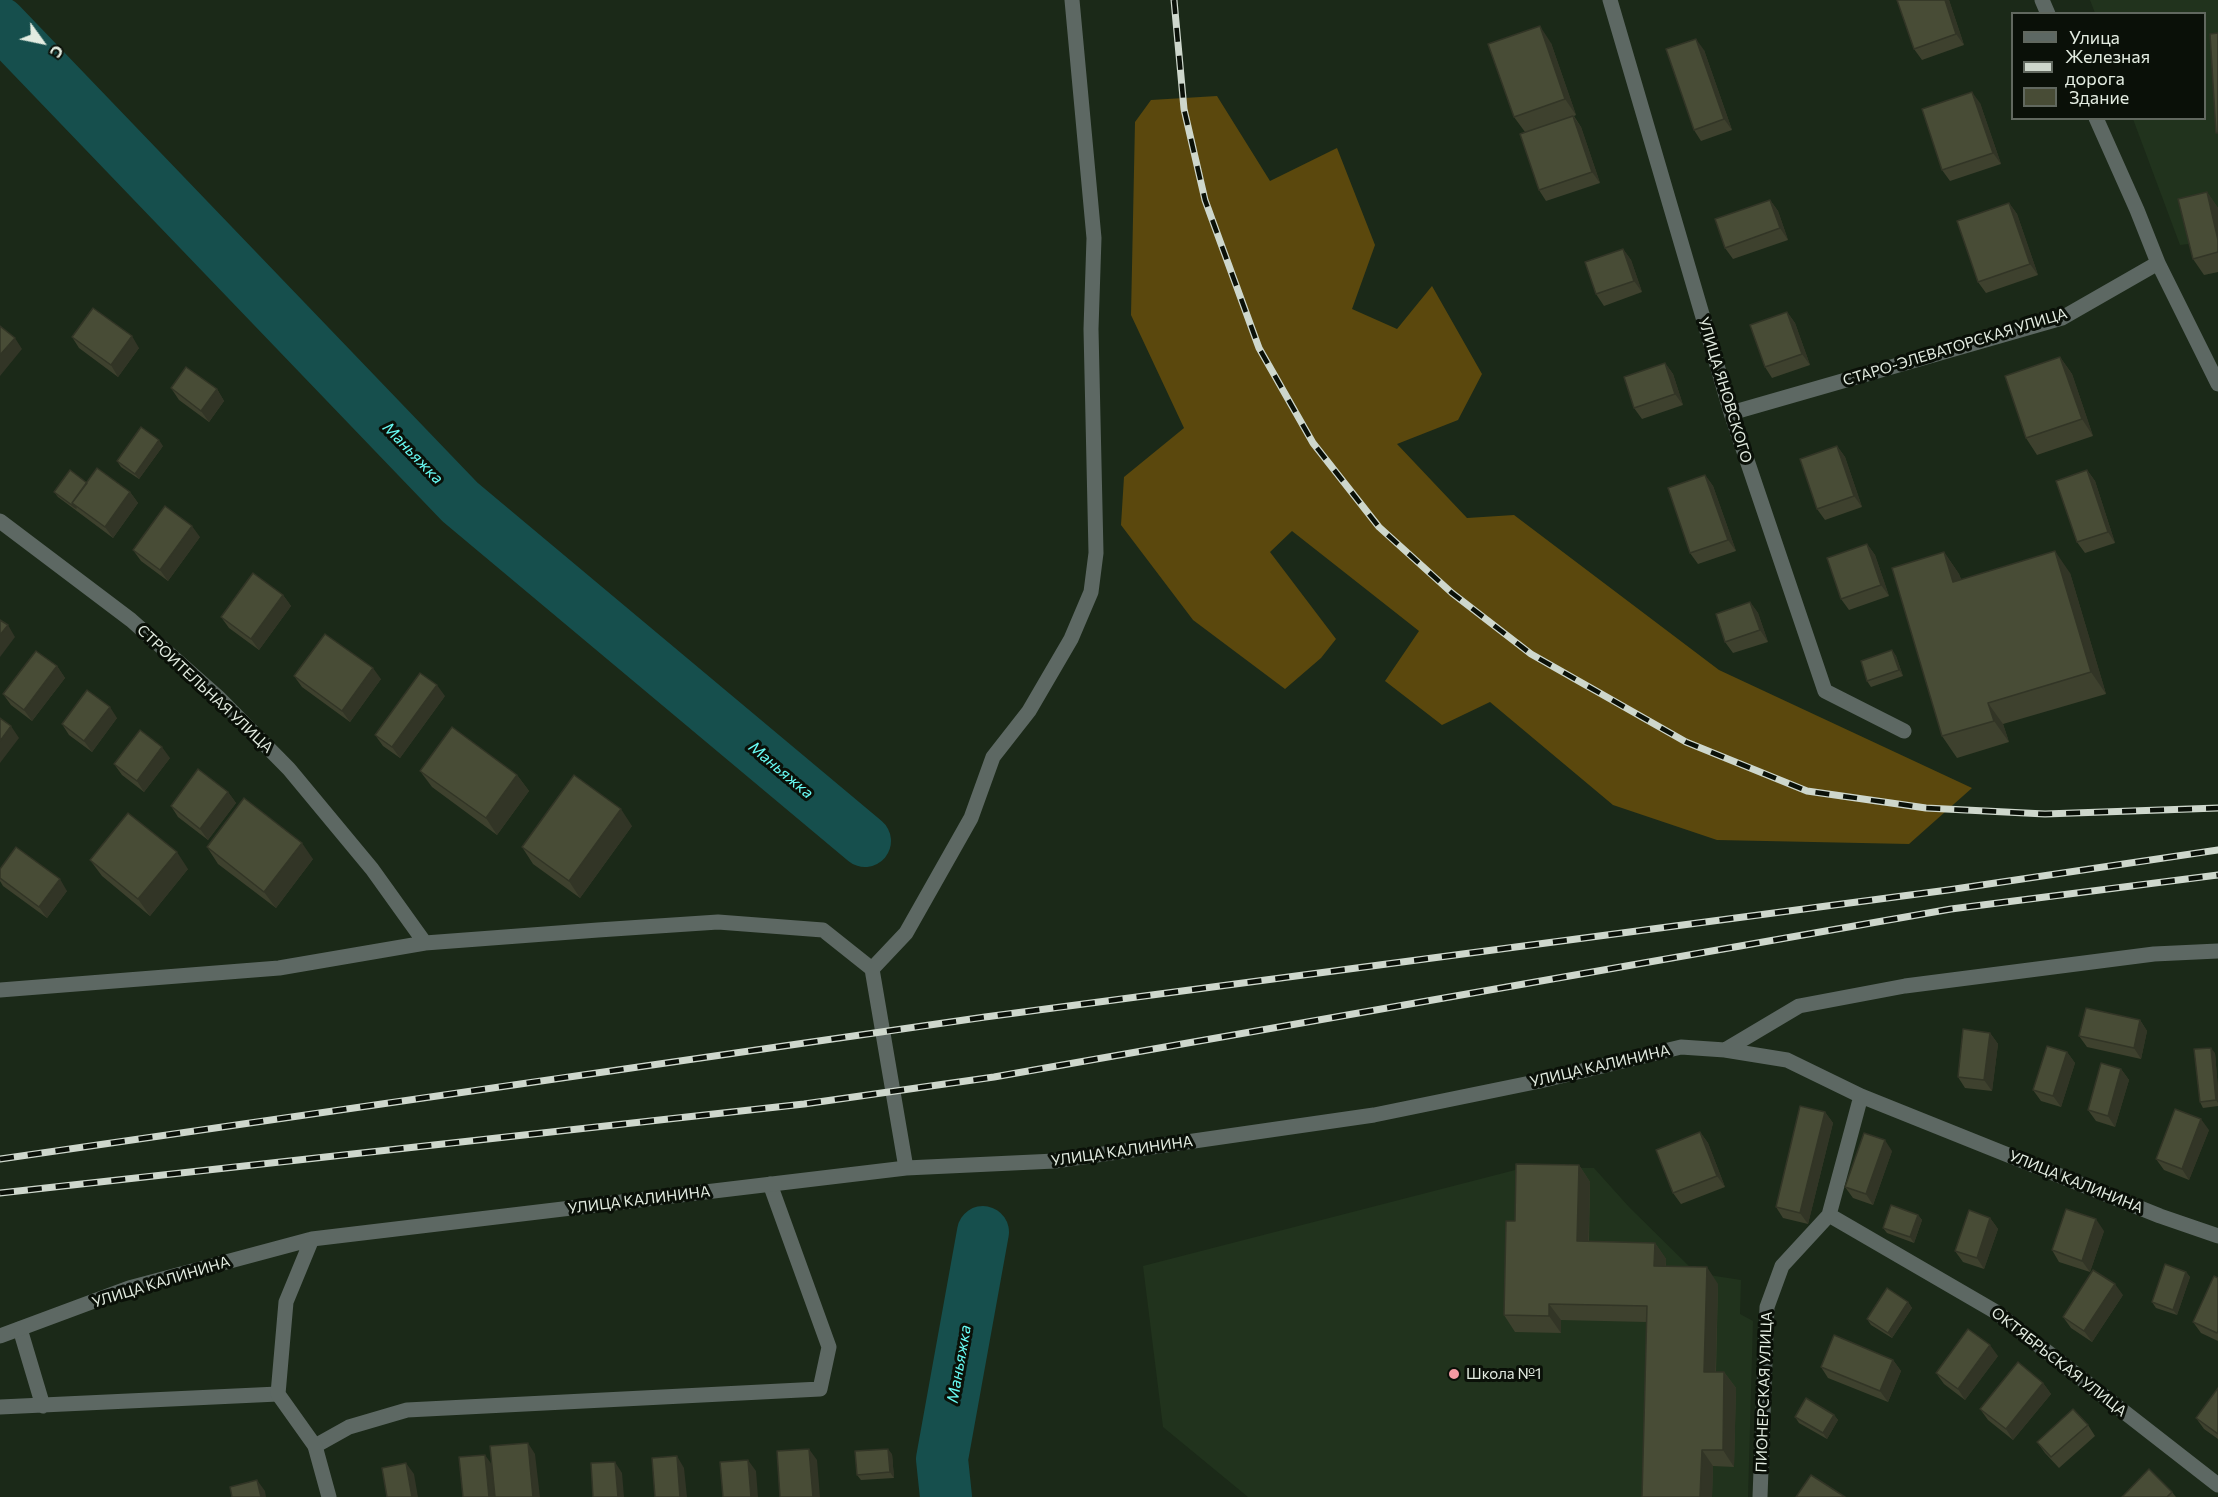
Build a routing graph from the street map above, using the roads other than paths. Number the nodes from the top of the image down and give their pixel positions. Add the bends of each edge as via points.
1 (1072, 0) edge
2 (1610, 0) edge
3 (2097, 120) edge
4 (2158, 263) junction
5 (2218, 384) edge
6 (1731, 413) junction
7 (0, 521) edge
8 (1904, 731) dead end
9 (425, 943) junction
10 (2218, 951) edge
11 (872, 969) junction
12 (0, 990) edge
13 (1725, 1050) junction
14 (1861, 1096) junction
15 (906, 1168) junction
16 (770, 1184) junction
17 (1829, 1215) junction
18 (2218, 1236) edge
19 (312, 1239) junction
20 (20, 1329) junction
21 (0, 1336) edge
22 (278, 1394) junction
23 (44, 1406) junction
24 (0, 1407) edge
25 (315, 1446) junction
26 (2218, 1485) edge
27 (329, 1497) edge
28 (1760, 1497) edge

1 - 11 street via 1094,238 1091,328 1096,553 1091,592 1071,639 1029,711 993,757 971,818 906,933
2 - 6 street, УЛИЦА ЯНОВСКОГО
3 - 4 street
4 - 5 street
4 - 6 street, СТАРО-ЭЛЕВАТОРСКАЯ УЛИЦА via 2062,318
6 - 8 street, УЛИЦА ЯНОВСКОГО via 1825,691
7 - 9 street, СТРОИТЕЛЬНАЯ УЛИЦА via 131,620 218,697 290,769 372,869
9 - 11 street via 718,922 823,930
9 - 12 street via 279,968
10 - 13 street via 2154,954 1905,986 1799,1006
11 - 15 street
13 - 14 street, УЛИЦА КАЛИНИНА via 1788,1060
13 - 15 street, УЛИЦА КАЛИНИНА via 1681,1047 1374,1115 1055,1161
14 - 17 street, ПИОНЕРСКАЯ УЛИЦА
14 - 18 street, УЛИЦА КАЛИНИНА
15 - 16 street, УЛИЦА КАЛИНИНА
16 - 19 street, УЛИЦА КАЛИНИНА
16 - 25 street via 829,1347 820,1389 407,1410 348,1427
17 - 26 street, ОКТЯБРЬСКАЯ УЛИЦА via 1996,1312
17 - 28 street, ПИОНЕРСКАЯ УЛИЦА via 1782,1266 1767,1307
19 - 20 street, УЛИЦА КАЛИНИНА via 129,1288
19 - 22 street via 286,1302
20 - 21 street, УЛИЦА КАЛИНИНА
20 - 23 street
22 - 23 street
22 - 25 street
23 - 24 street
25 - 27 street

